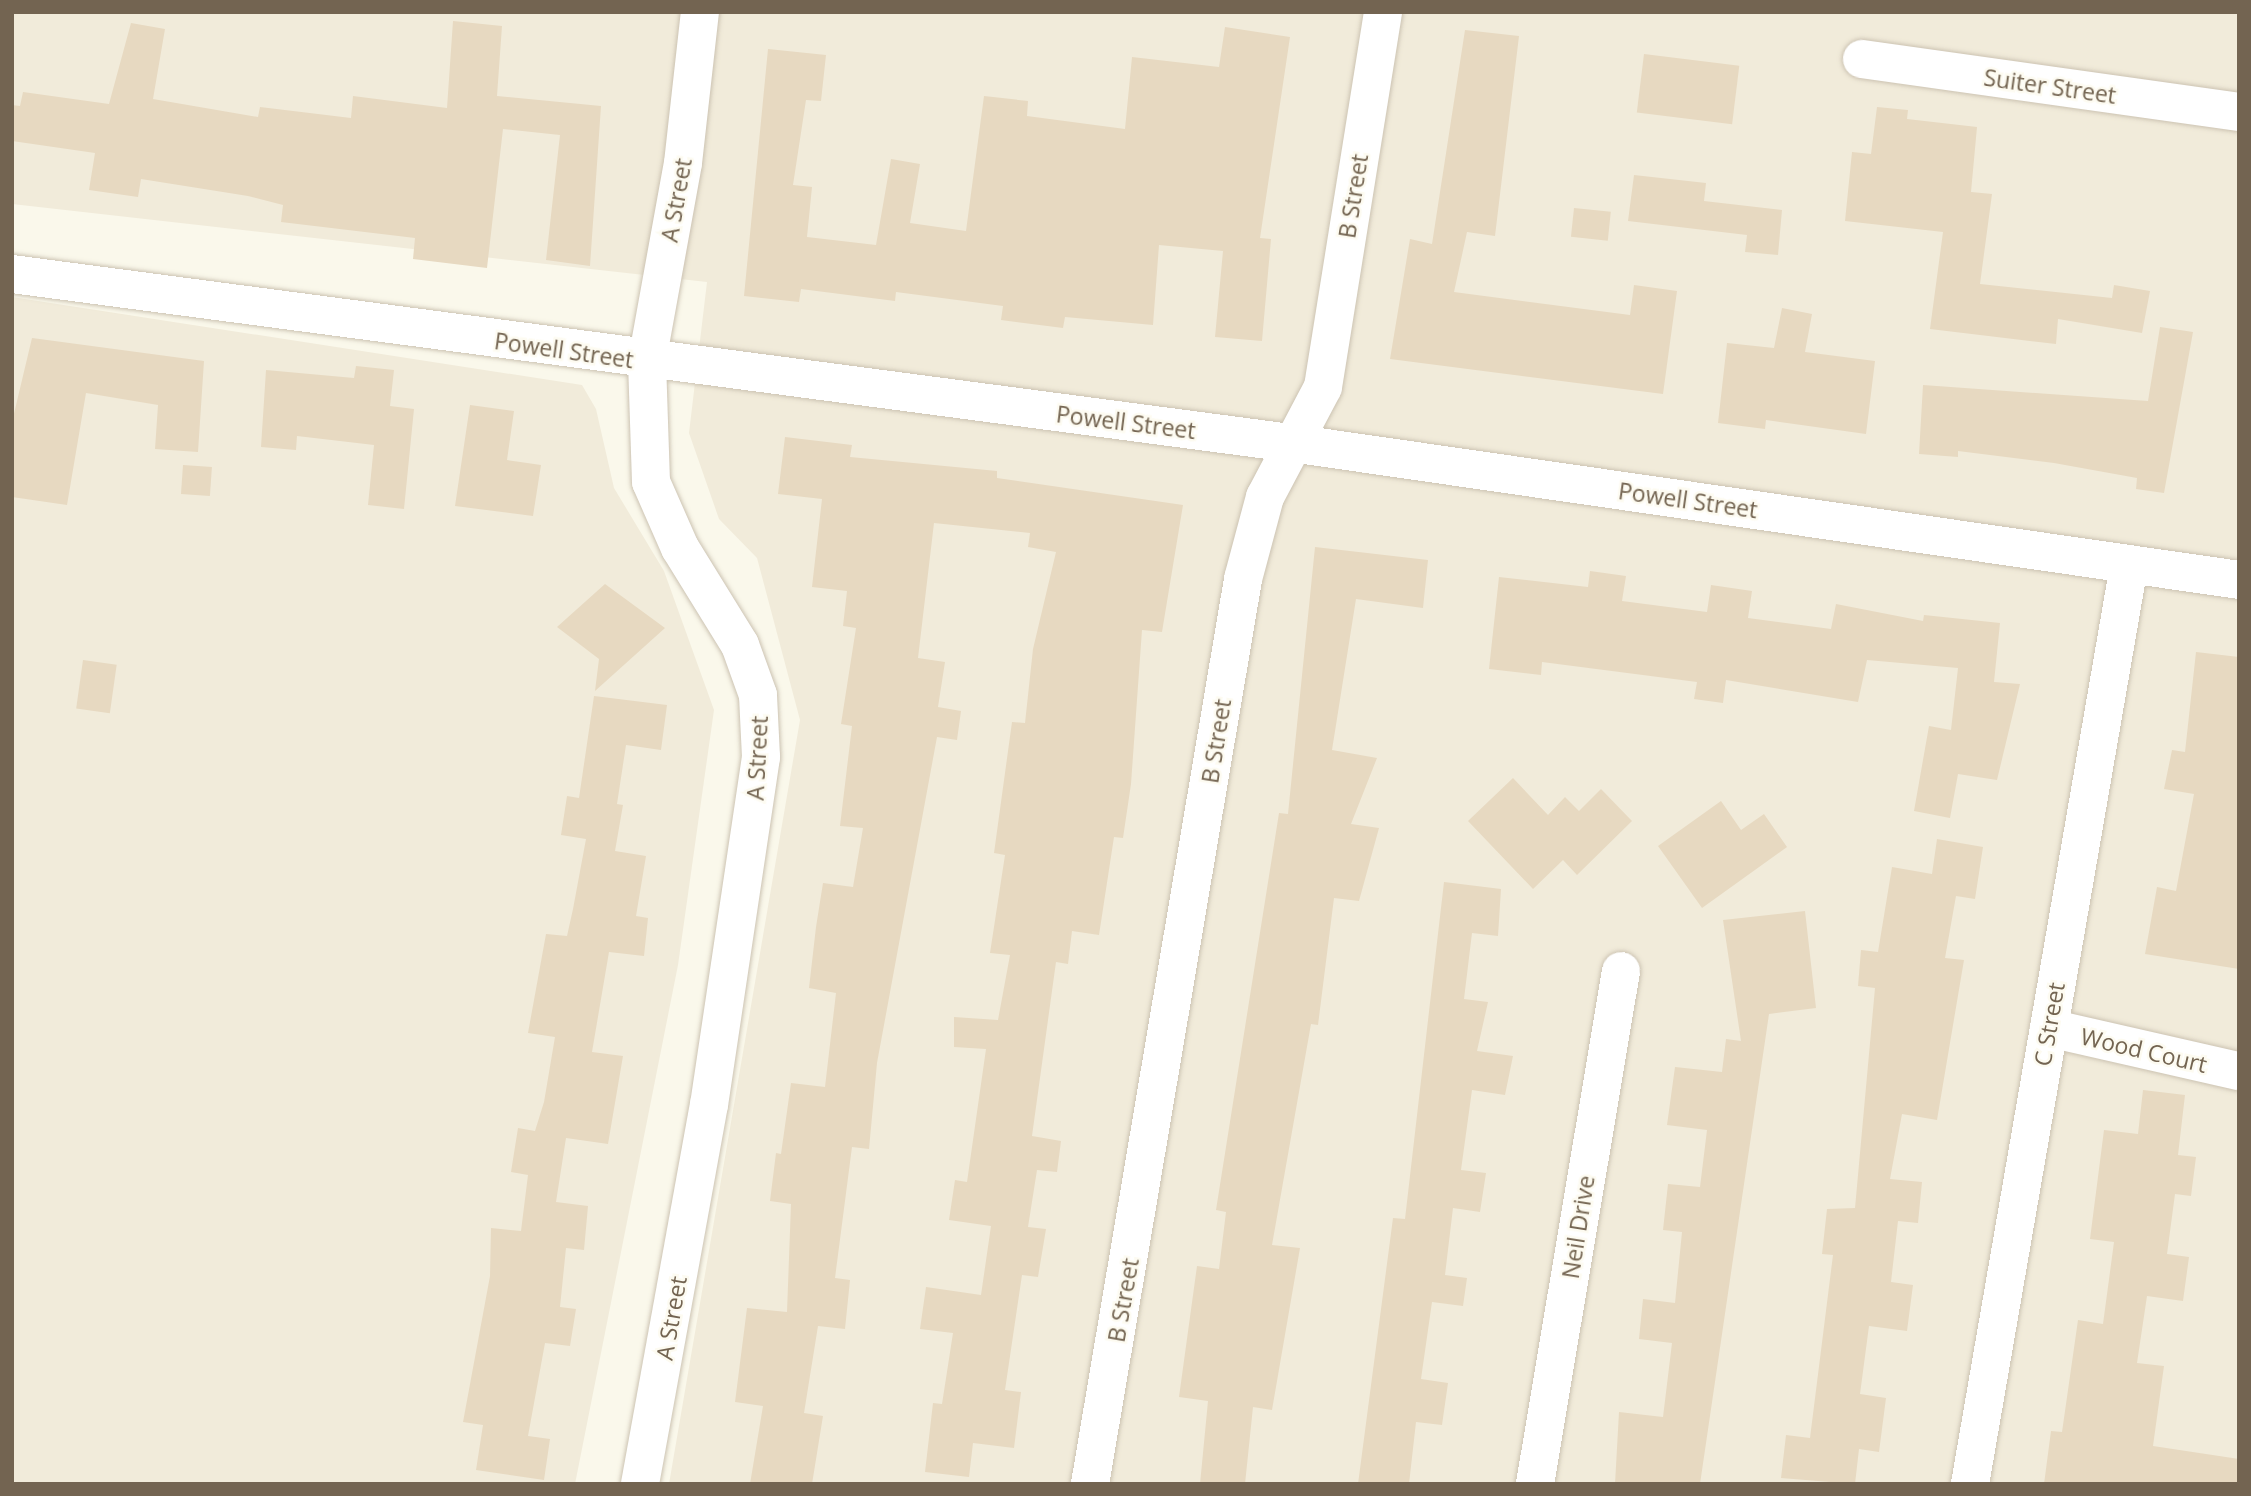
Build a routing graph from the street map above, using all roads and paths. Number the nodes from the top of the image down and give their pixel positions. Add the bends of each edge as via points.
1 (700, 12) edge
2 (1383, 12) edge
3 (1862, 59) dead end
4 (2239, 112) edge
5 (12, 274) edge
6 (647, 361) junction
7 (1298, 444) junction
8 (2129, 565) junction
9 (2239, 580) edge
10 (1620, 971) dead end
11 (2049, 1028) junction
12 (2239, 1071) edge
13 (640, 1484) edge
14 (1090, 1484) edge
15 (1535, 1484) edge
16 (1970, 1484) edge

1 - 6 street, A Street via 683,163
2 - 7 street, B Street via 1323,387
3 - 4 street, Suiter Street
5 - 6 street, Powell Street
6 - 7 street, Powell Street
6 - 13 street, A Street via 657,502 740,645 758,695 761,757 711,1091
7 - 8 street, Powell Street
7 - 14 street, B Street via 1265,497 1243,579
8 - 9 street, Powell Street
8 - 11 street, C Street
10 - 15 street, Neil Drive
11 - 12 street, Wood Court
11 - 16 street, C Street

